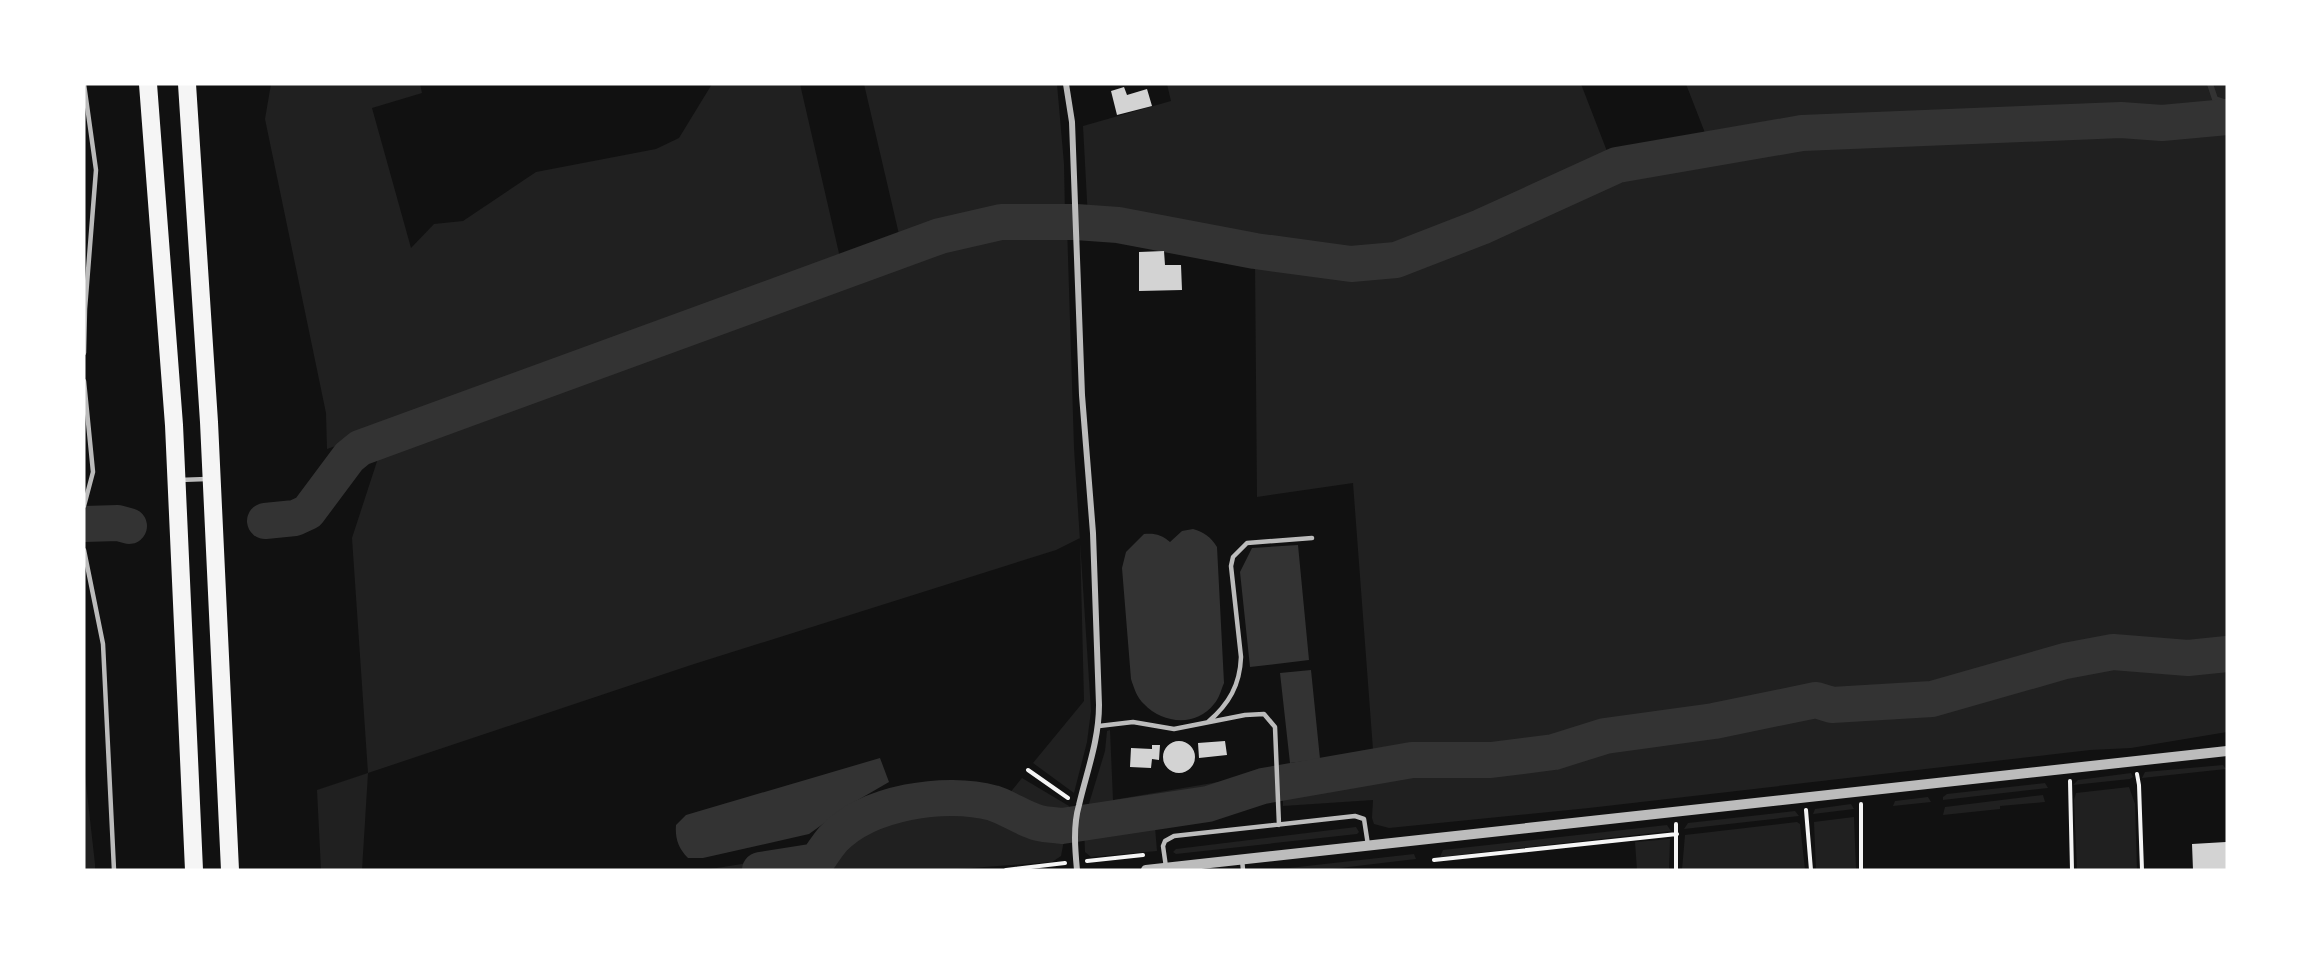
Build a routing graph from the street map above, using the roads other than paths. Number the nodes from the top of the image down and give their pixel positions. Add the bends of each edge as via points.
1 (84, 84) edge
2 (148, 84) edge
3 (187, 84) edge
4 (1066, 84) edge
5 (84, 353) edge
6 (84, 381) edge
7 (212, 479) junction
8 (177, 481) junction
9 (84, 506) edge
10 (1312, 538) dead end
11 (84, 550) edge
12 (1206, 724) junction
13 (1099, 726) junction
14 (2227, 752) edge
15 (1279, 825) junction
16 (1368, 845) junction
17 (1243, 865) edge
18 (1166, 868) junction
19 (114, 870) edge
20 (194, 870) edge
21 (230, 870) edge
22 (1077, 870) edge
23 (1146, 870) edge

1 - 5 lane via 96,170
2 - 8 highway
3 - 7 highway
4 - 13 street via 1072,122
6 - 9 lane via 93,472
7 - 8 lane
7 - 21 highway
8 - 20 highway
10 - 12 lane via 1246,543 1233,557 1240,673 1227,703
11 - 19 lane via 103,644
12 - 13 lane via 1174,729 1133,722
12 - 15 lane via 1264,714 1275,727
13 - 22 street via 1078,806
14 - 16 street
15 - 16 lane via 1359,816 1364,819
15 - 18 lane via 1174,836 1163,846
16 - 17 street
17 - 18 street
18 - 23 street

